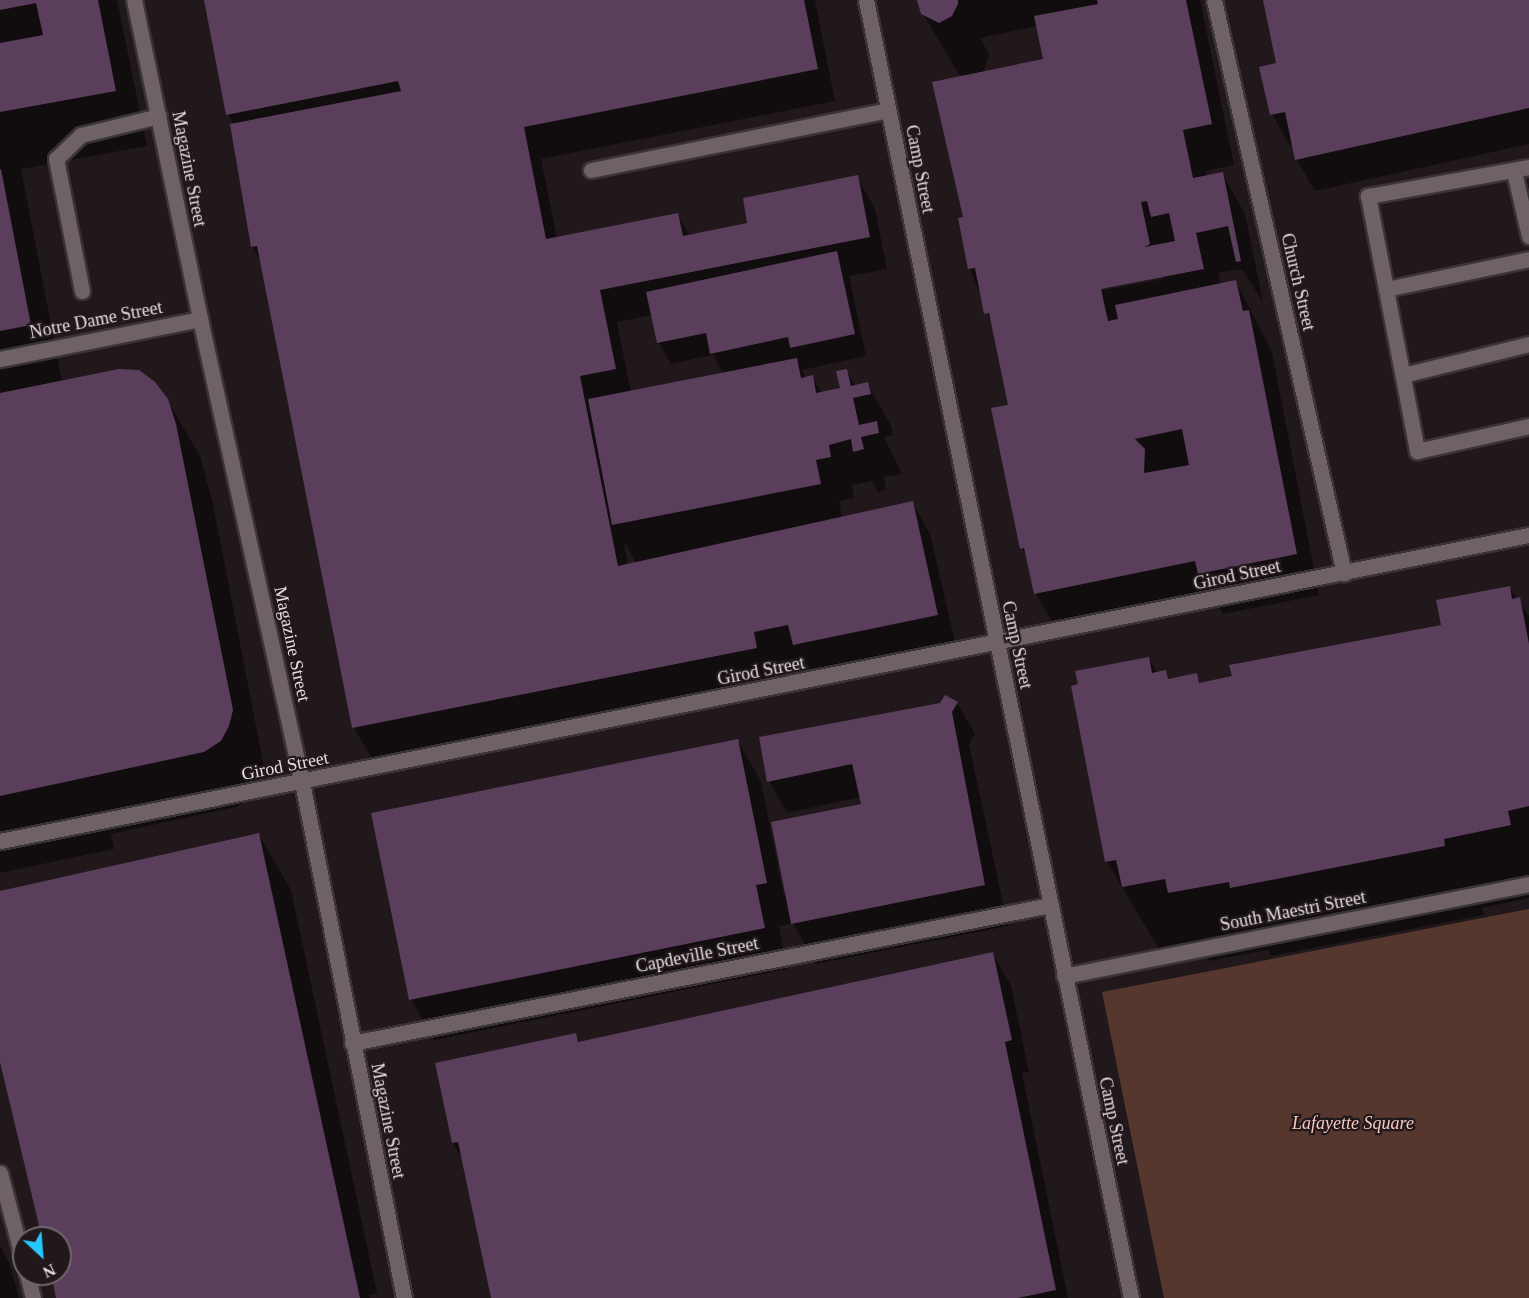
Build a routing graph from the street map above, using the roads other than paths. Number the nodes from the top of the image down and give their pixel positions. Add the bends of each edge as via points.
1 (135, 0) edge
2 (866, 0) edge
3 (1214, 0) edge
4 (888, 110) junction
5 (159, 116) junction
6 (1529, 166) edge
7 (591, 170) dead end
8 (1514, 172) junction
9 (1529, 236) edge
10 (1529, 259) edge
11 (1386, 289) junction
12 (82, 291) dead end
13 (200, 319) junction
14 (1529, 344) edge
15 (0, 359) edge
16 (1402, 375) junction
17 (1529, 426) edge
18 (1529, 535) edge
19 (1344, 573) junction
20 (996, 644) junction
21 (302, 782) junction
22 (0, 841) edge
23 (1529, 884) edge
24 (1050, 905) junction
25 (1064, 976) junction
26 (352, 1043) junction
27 (0, 1173) edge
28 (14, 1226) edge
29 (404, 1298) edge
30 (1131, 1298) edge

1 - 5 street, Magazine Street
2 - 4 street, Camp Street
3 - 19 street, Church Street
4 - 7 street
4 - 20 street, Camp Street
5 - 12 street via 81,135 56,159
5 - 13 street, Magazine Street
6 - 8 street
8 - 9 street
8 - 11 street via 1368,196
10 - 11 street
11 - 16 street
13 - 15 street, Notre Dame Street
13 - 21 street, Magazine Street
14 - 16 street
16 - 17 street via 1417,451
18 - 19 street, Girod Street
19 - 20 street, Girod Street
20 - 21 street, Girod Street
20 - 24 street, Camp Street
21 - 22 street, Girod Street
21 - 26 street, Magazine Street
23 - 25 street, South Maestri Street
24 - 25 street, Camp Street
24 - 26 street, Capdeville Street
25 - 30 street, Camp Street
26 - 29 street, Magazine Street
27 - 28 street

